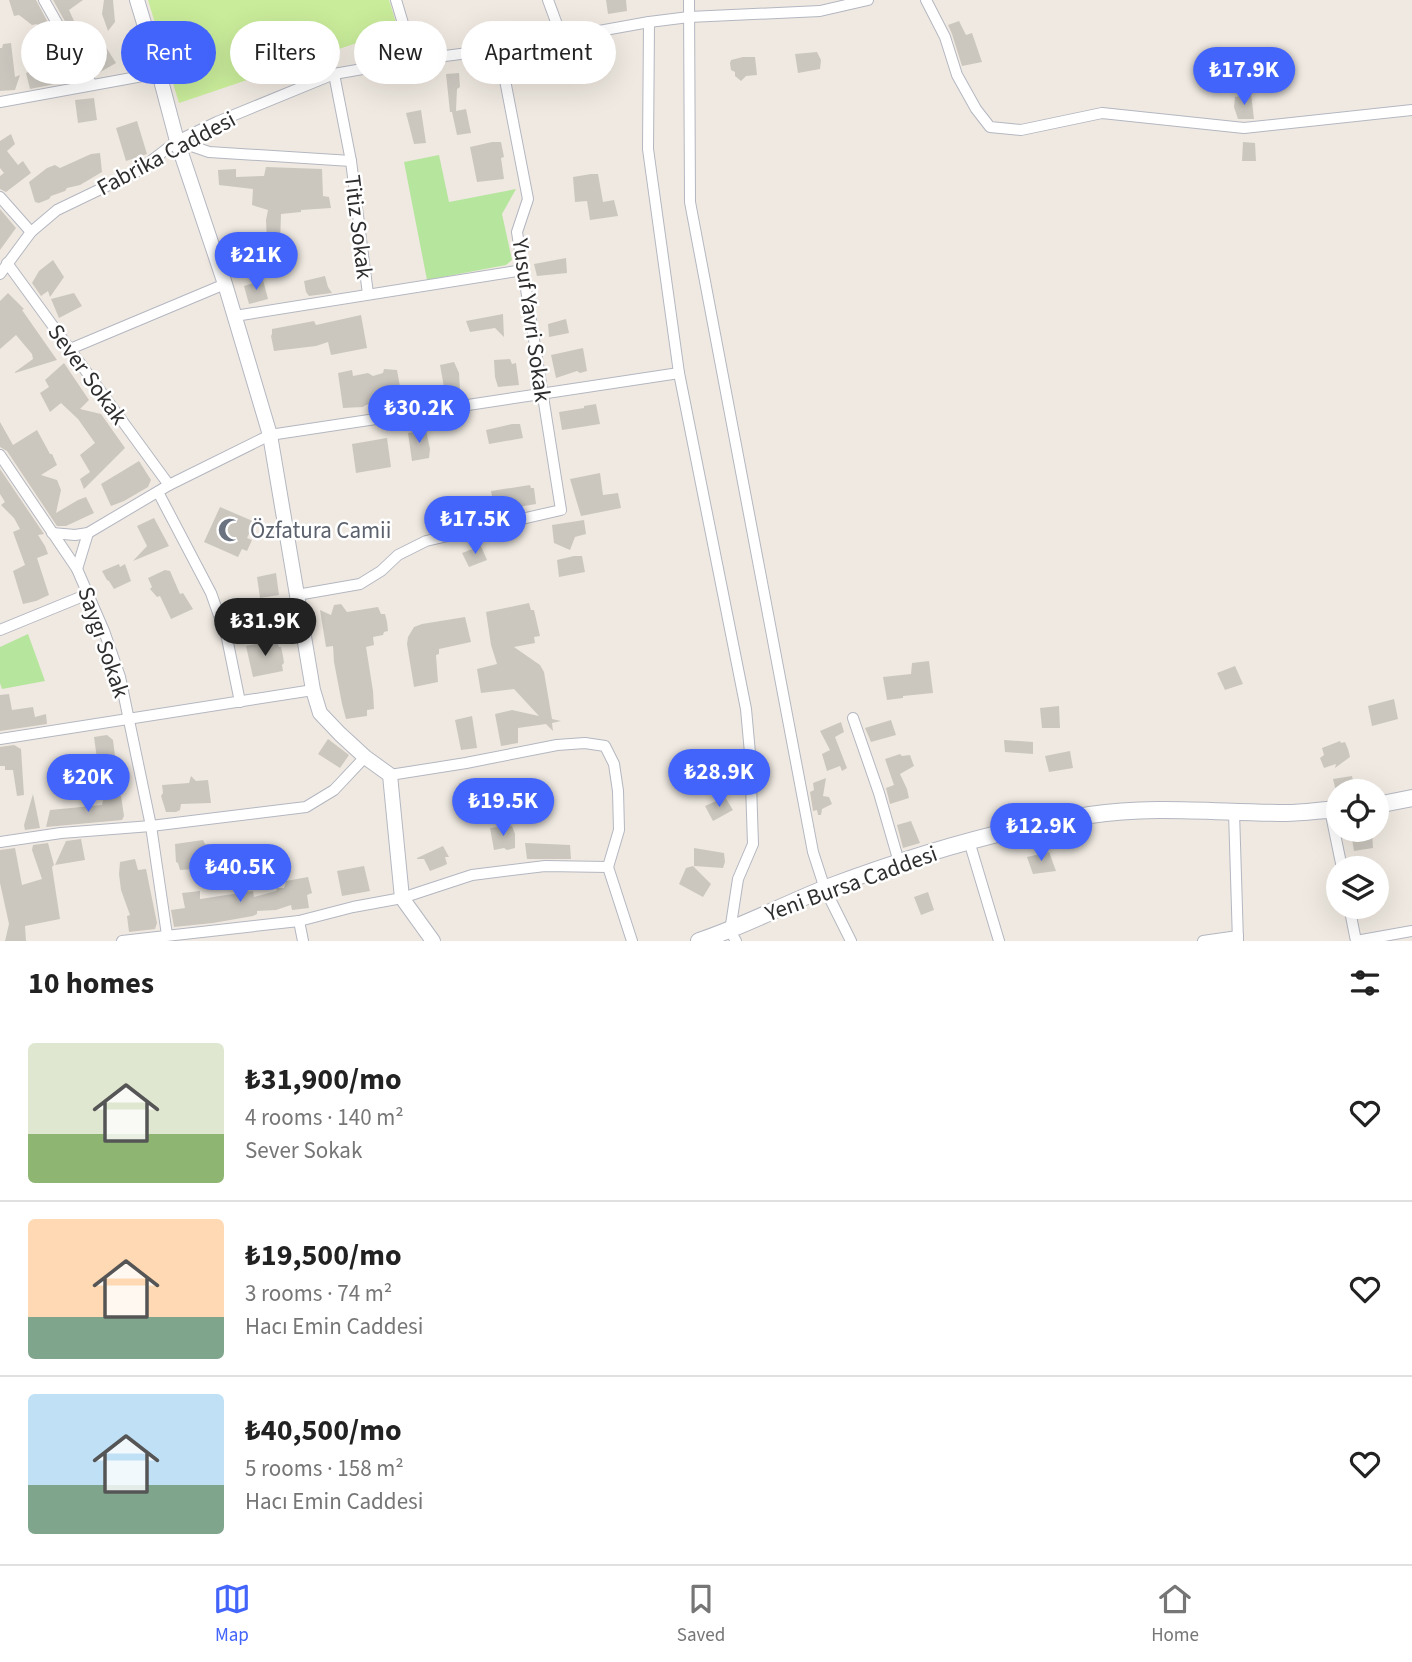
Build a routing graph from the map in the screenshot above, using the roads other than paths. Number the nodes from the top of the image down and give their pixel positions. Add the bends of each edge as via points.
1 (44, 0) edge
2 (137, 0) edge
3 (396, 0) edge
4 (548, 0) edge
5 (689, 0) edge
6 (867, 0) edge
7 (926, 0) edge
8 (688, 17) junction
9 (143, 21) edge
10 (402, 21) edge
11 (556, 21) edge
12 (649, 22) junction
13 (616, 28) edge
14 (121, 79) edge
15 (162, 84) edge
16 (310, 84) edge
17 (336, 84) edge
18 (506, 84) edge
19 (92, 85) junction
20 (0, 102) edge
21 (1412, 110) edge
22 (177, 141) junction
23 (351, 161) junction
24 (0, 197) edge
25 (31, 232) junction
26 (8, 263) junction
27 (523, 270) junction
28 (0, 274) edge
29 (225, 284) junction
30 (368, 294) junction
31 (235, 316) junction
32 (70, 349) junction
33 (679, 373) junction
34 (542, 393) junction
35 (271, 435) junction
36 (0, 455) edge
37 (169, 485) junction
38 (158, 492) junction
39 (89, 533) junction
40 (52, 534) junction
41 (77, 569) junction
42 (88, 594) junction
43 (297, 595) junction
44 (0, 630) edge
45 (313, 690) junction
46 (240, 702) junction
47 (129, 719) junction
48 (853, 719) dead end
49 (0, 738) edge
50 (365, 757) junction
51 (390, 775) junction
52 (1412, 798) edge
53 (1389, 803) edge
54 (1326, 810) edge
55 (1234, 812) junction
56 (151, 826) junction
57 (969, 841) junction
58 (0, 842) edge
59 (900, 862) junction
60 (608, 867) junction
61 (825, 889) junction
62 (402, 898) junction
63 (1352, 919) edge
64 (299, 921) junction
65 (1412, 931) edge
66 (167, 935) junction
67 (733, 936) edge
68 (1238, 938) edge
69 (127, 941) edge
70 (303, 941) edge
71 (433, 941) edge
72 (632, 941) edge
73 (699, 941) edge
74 (851, 941) edge
75 (999, 941) edge
76 (1203, 941) edge
77 (1356, 941) edge

1 - 19 street
2 - 9 street
3 - 10 street
4 - 11 street
5 - 8 street
6 - 8 street, Fabrika Caddesi via 820,11
7 - 21 street via 957,75 990,127 1021,130 1101,113 1244,128
8 - 12 street, Fabrika Caddesi
8 - 61 street via 690,202 813,852
12 - 13 street, Fabrika Caddesi
12 - 33 street via 648,149
14 - 19 street
15 - 22 street
16 - 22 street, Fabrika Caddesi
17 - 23 street, Titiz Sokak
18 - 27 street, Yusuf Yavri Sokak via 528,199 516,232
19 - 20 street
22 - 23 street, Titiz Sokak via 209,152
22 - 25 street, Fabrika Caddesi via 138,171 57,210
22 - 29 street
23 - 30 street, Titiz Sokak
24 - 25 street
25 - 26 street, Fabrika Caddesi
26 - 28 street, Fabrika Caddesi
26 - 32 street, Sever Sokak
27 - 30 street
27 - 34 street, Yusuf Yavri Sokak
29 - 31 street
29 - 32 street
30 - 31 street
31 - 35 street
32 - 37 street, Sever Sokak
33 - 34 street
33 - 67 street via 748,731 753,844 738,878
34 - 35 street
34 - 43 street, Yusuf Yavri Sokak via 561,510 426,541 398,555 360,584
35 - 37 street
35 - 43 street
36 - 40 street, Saygı Sokak
37 - 38 street
38 - 39 street
38 - 46 street via 211,593 227,638
39 - 40 street
39 - 41 street
40 - 41 street, Saygı Sokak
41 - 42 street, Saygı Sokak
42 - 44 street
42 - 47 street, Saygı Sokak via 120,677
43 - 45 street
45 - 46 street
45 - 50 street via 320,713
46 - 47 street
47 - 49 street
47 - 56 street, Saygı Sokak
48 - 59 street
50 - 51 street
50 - 56 street via 334,790 306,807
51 - 60 street via 557,746 605,746 614,764 619,830
51 - 62 street
52 - 53 main road
54 - 55 main road, Yeni Bursa Caddesi
55 - 57 main road, Yeni Bursa Caddesi via 1094,814
55 - 68 street
56 - 58 street via 61,832
56 - 66 street, Saygı Sokak
57 - 59 main road, Yeni Bursa Caddesi
57 - 75 street
59 - 61 main road, Yeni Bursa Caddesi
60 - 62 street via 545,866 472,875
60 - 72 street
61 - 67 main road, Yeni Bursa Caddesi
61 - 74 street
62 - 64 street
62 - 71 street
63 - 77 street
64 - 66 street
64 - 70 street
65 - 77 street
66 - 69 street
67 - 73 main road, Yeni Bursa Caddesi
68 - 76 street

